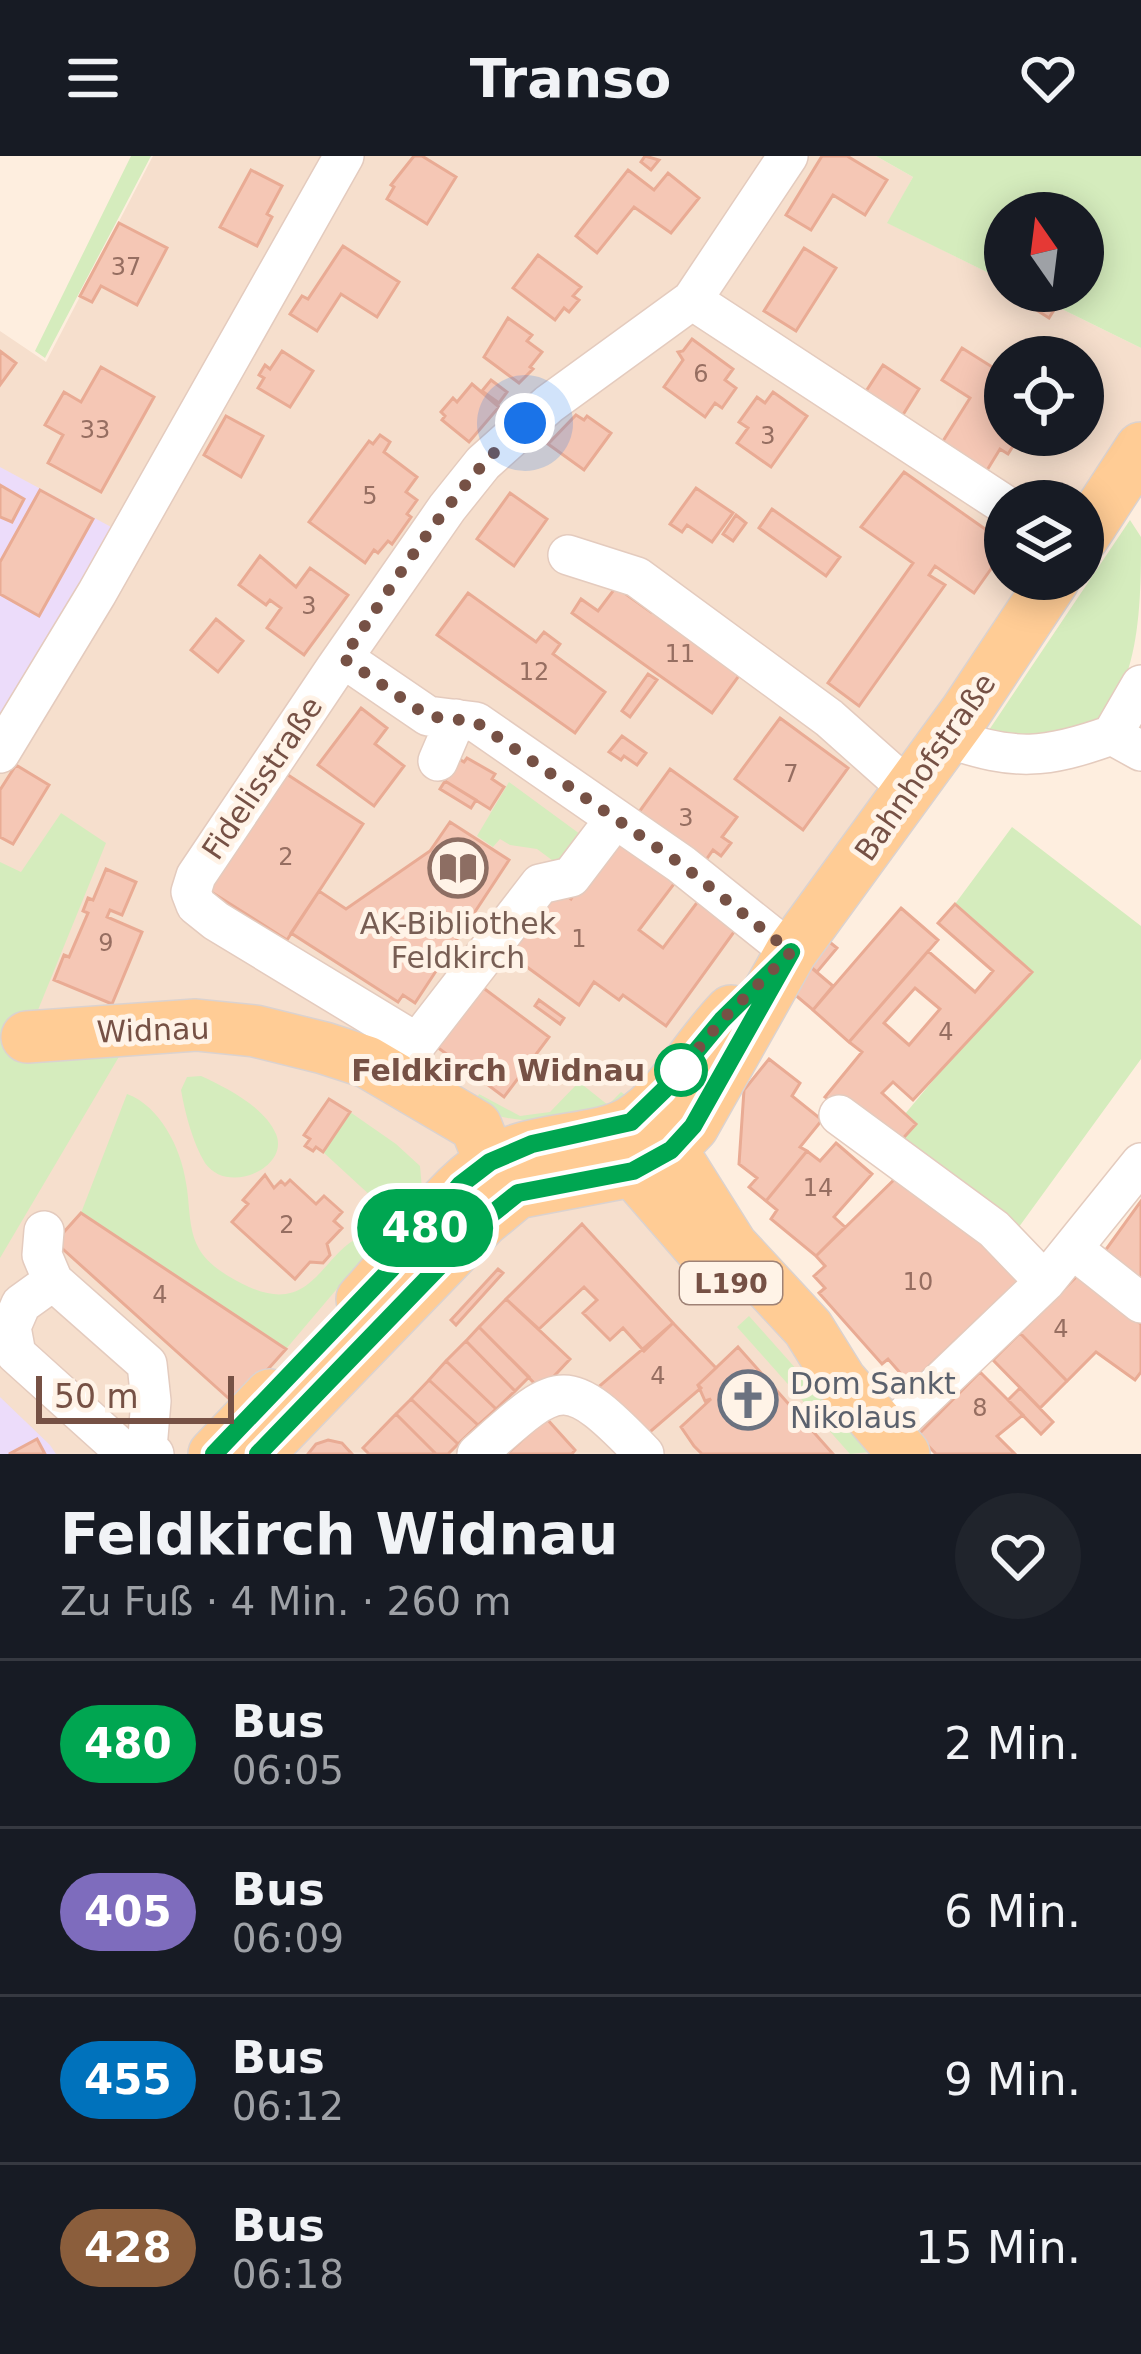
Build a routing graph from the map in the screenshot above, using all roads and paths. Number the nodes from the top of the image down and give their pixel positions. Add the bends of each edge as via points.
1 (344, 156) edge
2 (788, 156) edge
3 (692, 300) junction
4 (1141, 448) edge
5 (984, 491) edge
6 (1127, 502) edge
7 (568, 555) dead end
8 (1040, 600) edge
9 (343, 658) junction
10 (1141, 685) edge
11 (456, 719) junction
12 (948, 737) junction
13 (1126, 743) edge
14 (0, 753) edge
15 (438, 761) dead end
16 (910, 790) junction
17 (615, 819) junction
18 (791, 952) junction
19 (295, 972) junction
20 (27, 1037) dead end
21 (302, 1042) junction
22 (839, 1115) dead end
23 (645, 1148) junction
24 (1141, 1163) edge
25 (504, 1178) junction
26 (44, 1231) dead end
27 (1074, 1250) junction
28 (1032, 1269) junction
29 (53, 1281) junction
30 (1141, 1303) edge
31 (895, 1444) edge
32 (150, 1451) edge
33 (214, 1454) edge
34 (258, 1454) edge
35 (477, 1454) edge
36 (644, 1454) edge

1 - 14 street
2 - 3 street, Fidelisstraße
3 - 5 street
3 - 9 street, Fidelisstraße via 483,463
4 - 6 main road
7 - 16 street via 638,577 829,718
8 - 12 main road, Bahnhofstraße
9 - 11 street via 428,716
9 - 19 street, Fidelisstraße via 191,886 192,899 216,921
10 - 13 street
11 - 15 street
11 - 17 street via 476,722
12 - 13 street via 1018,757
12 - 16 main road, Bahnhofstraße
16 - 18 main road, Bahnhofstraße
17 - 18 street
17 - 19 street via 571,877 540,884 417,1043
18 - 23 main road, Bahnhofstraße via 664,1090
19 - 21 street
20 - 21 main road, Widnau via 196,1025
21 - 25 main road, Widnau via 367,1062 462,1116
22 - 28 street via 994,1229
23 - 25 main road
23 - 31 main road, L190 via 787,1346 841,1381
24 - 27 street
25 - 33 main road via 460,1185
25 - 34 main road via 483,1221
26 - 29 street via 42,1255
27 - 28 street
27 - 30 street
28 - 31 street
29 - 32 street via 147,1364
29 - 32 street via 20,1304 11,1327 16,1354 128,1454
35 - 36 street via 559,1392 599,1411

